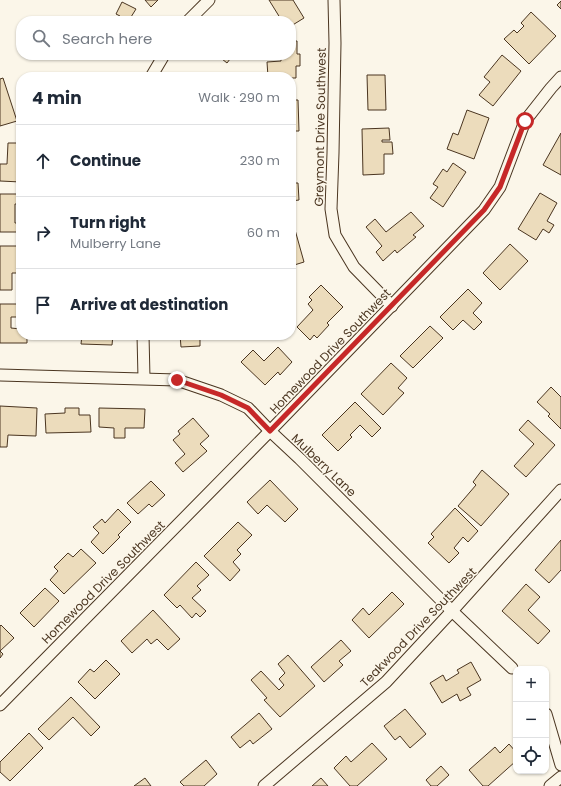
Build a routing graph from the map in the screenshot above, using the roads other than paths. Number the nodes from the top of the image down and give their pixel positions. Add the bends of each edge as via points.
1 (209, 0) edge
2 (334, 0) edge
3 (193, 16) edge
4 (161, 60) edge
5 (154, 72) edge
6 (561, 77) edge
7 (392, 306) junction
8 (143, 340) edge
9 (0, 375) edge
10 (144, 378) junction
11 (270, 431) junction
12 (561, 490) edge
13 (452, 611) junction
14 (512, 668) dead end
15 (0, 705) edge
16 (549, 724) edge
17 (561, 765) edge
18 (561, 777) edge
19 (264, 786) edge
20 (550, 786) edge

1 - 3 street
2 - 7 street, Greymont Drive Southwest via 331,209 335,235 354,267
4 - 5 street
6 - 7 street, Homewood Drive Southwest via 525,121 500,187 484,210
7 - 11 street, Homewood Drive Southwest
8 - 10 street
9 - 10 street, Mulberry Lane
10 - 11 street, Mulberry Lane via 177,380 221,395 248,408
11 - 13 street, Mulberry Lane
11 - 15 street, Homewood Drive Southwest
12 - 13 street, Teakwood Drive Southwest
13 - 14 street, Mulberry Lane
13 - 19 street, Teakwood Drive Southwest via 386,682
16 - 17 street
18 - 20 street

